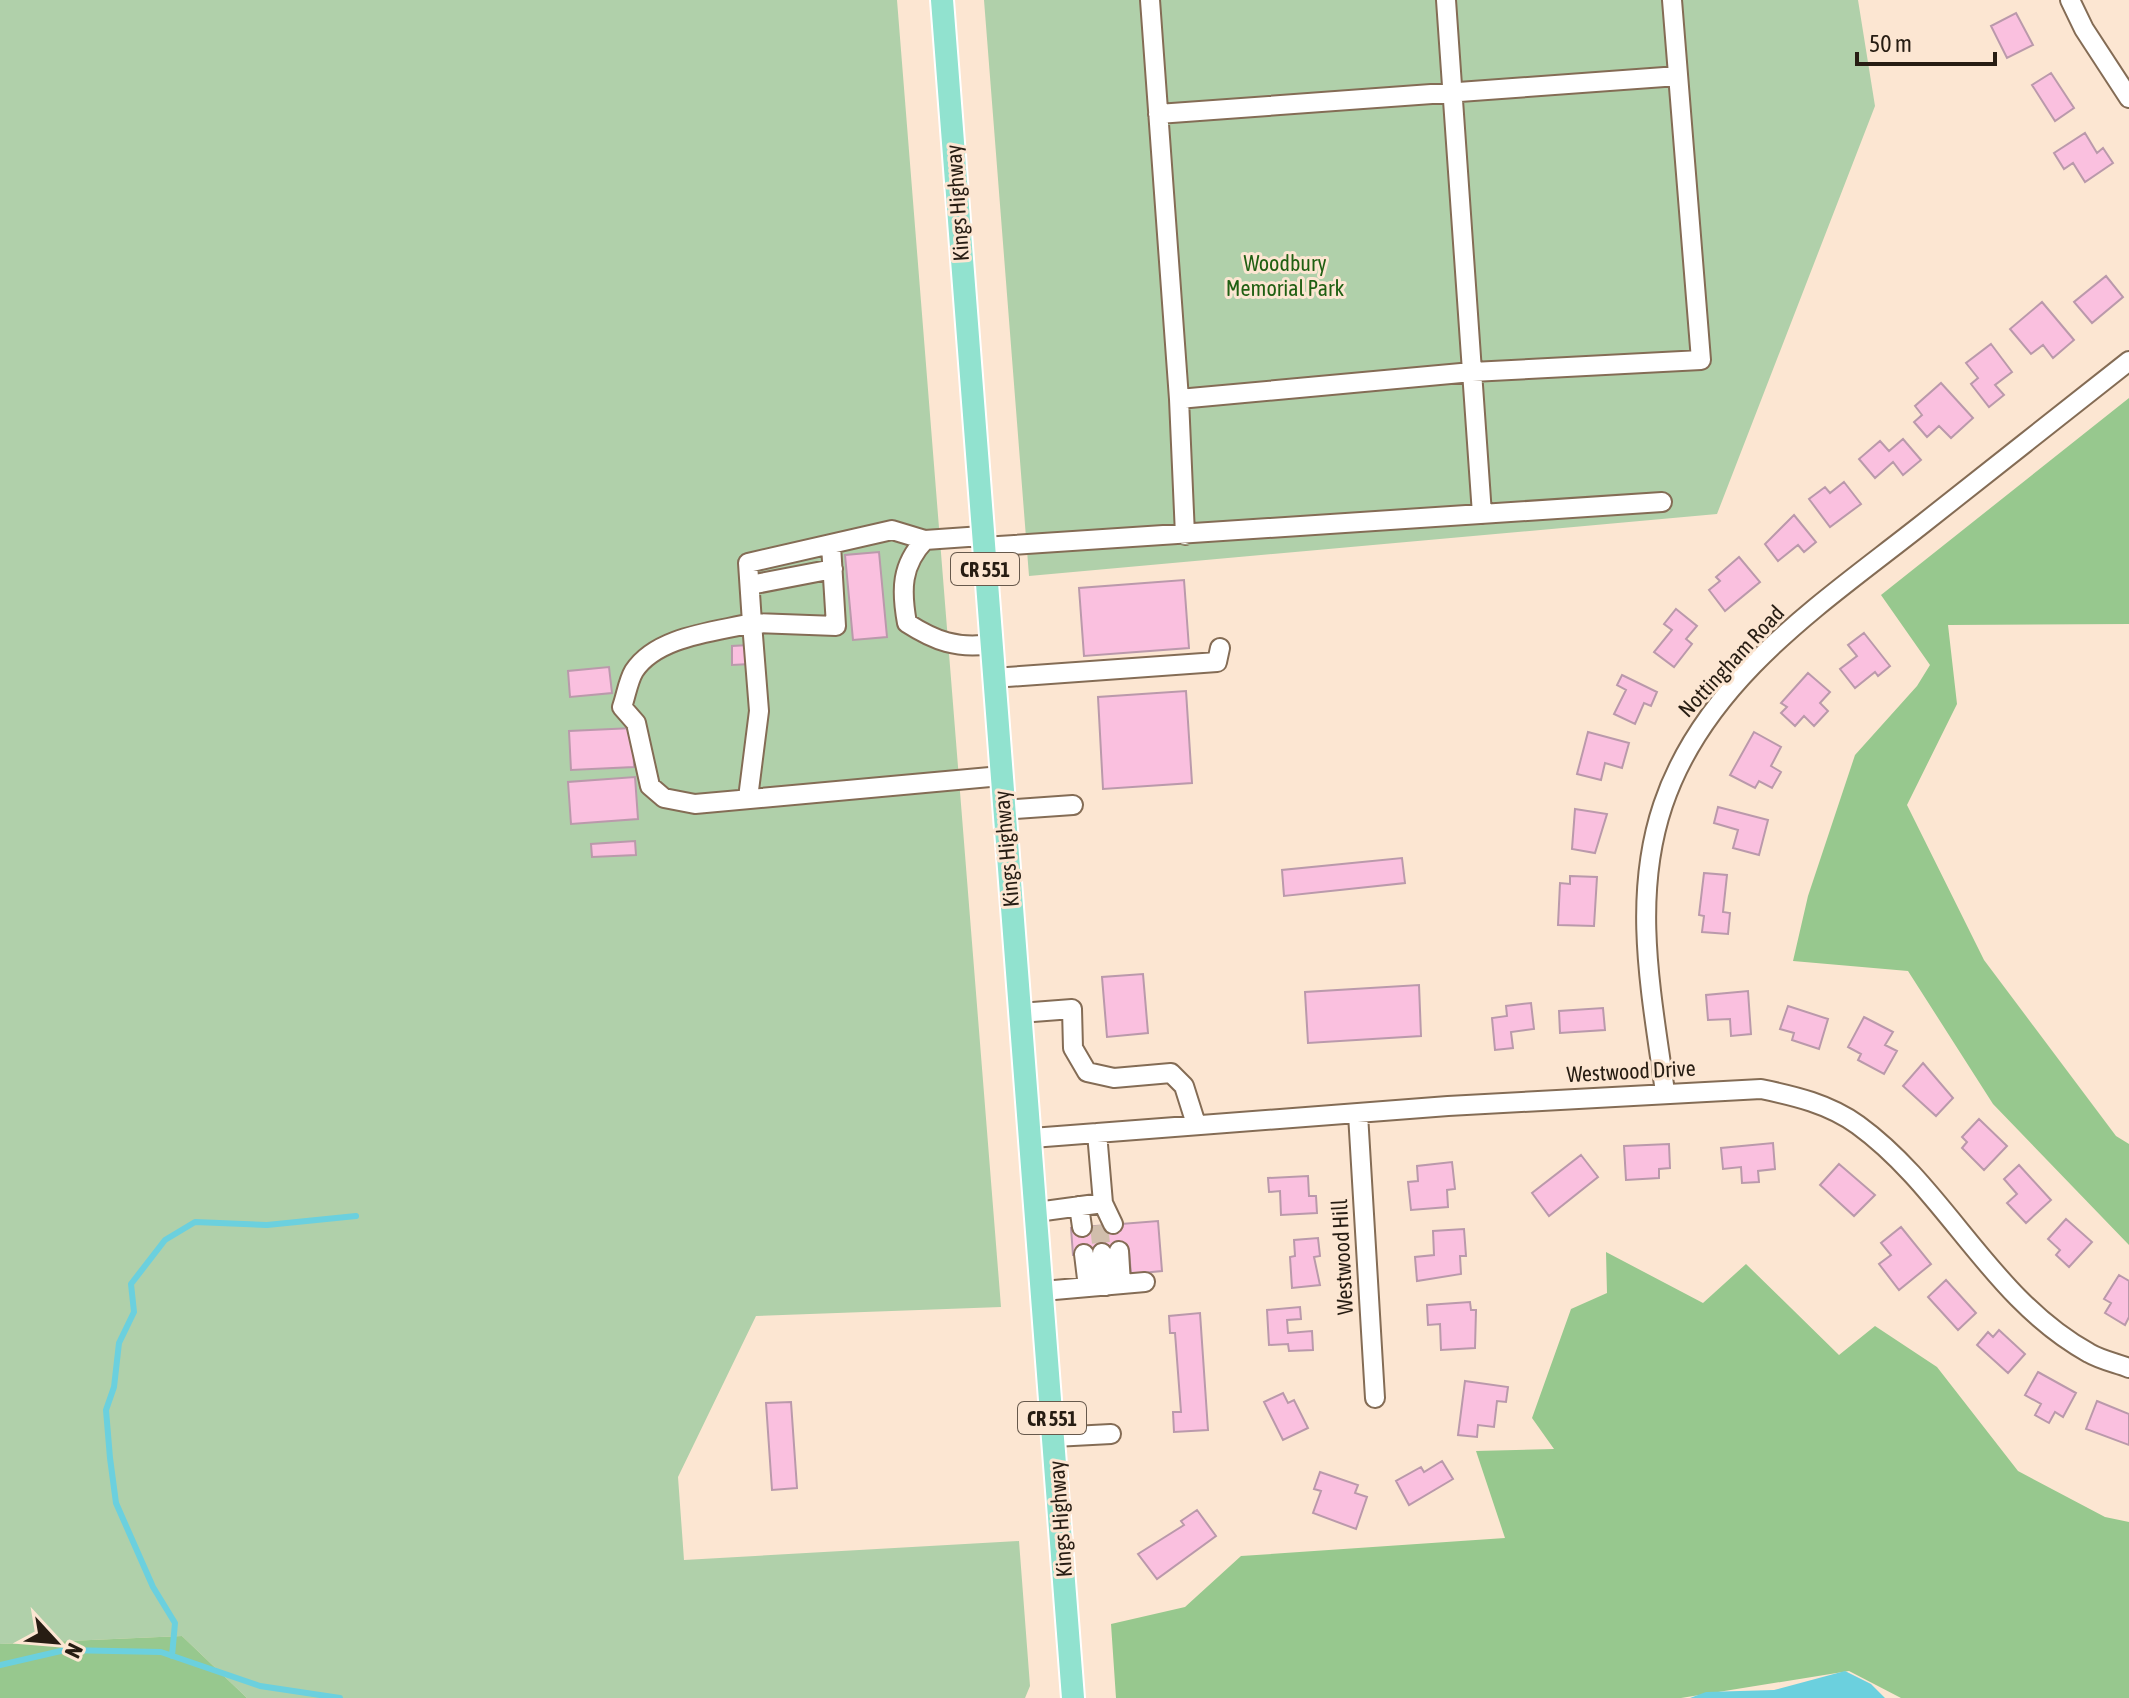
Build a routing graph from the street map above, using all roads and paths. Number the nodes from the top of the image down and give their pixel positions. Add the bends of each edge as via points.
1 (942, 0) edge
2 (1150, 0) edge
3 (1446, 0) edge
4 (1672, 0) edge
5 (2070, 0) edge
6 (1678, 76) junction
7 (1452, 92) junction
8 (2129, 98) edge
9 (1158, 114) junction
10 (2129, 361) edge
11 (1472, 372) junction
12 (1179, 399) junction
13 (1662, 502) dead end
14 (1482, 514) junction
15 (1185, 535) junction
16 (925, 540) junction
17 (983, 541) junction
18 (831, 545) junction
19 (833, 569) junction
20 (750, 585) junction
21 (752, 623) junction
22 (991, 644) junction
23 (1220, 648) dead end
24 (993, 678) junction
25 (1001, 776) junction
26 (748, 798) junction
27 (1073, 805) dead end
28 (1003, 810) junction
29 (1020, 1013) junction
30 (1665, 1092) junction
31 (1358, 1114) junction
32 (1196, 1124) junction
33 (1097, 1133) junction
34 (1032, 1138) junction
35 (1092, 1205) junction
36 (1037, 1212) junction
37 (1145, 1282) dead end
38 (1105, 1286) junction
39 (1043, 1291) junction
40 (2129, 1368) edge
41 (1375, 1398) dead end
42 (1111, 1434) dead end
43 (1054, 1437) junction
44 (1073, 1698) edge

1 - 17 main road, Kings Highway / CR 551
2 - 9 street
3 - 7 street
4 - 6 street
5 - 8 street
6 - 7 street
6 - 11 street via 1701,360
7 - 9 street
7 - 11 street
9 - 12 street
10 - 30 street, Nottingham Road via 1781,635 1690,741 1663,807 1649,872 1644,934
11 - 12 street
11 - 14 street
12 - 15 street
13 - 14 street
14 - 15 street
15 - 17 street
16 - 17 street
16 - 18 street via 892,530
16 - 22 street via 910,556 902,590 907,623 935,641 968,647
17 - 22 main road, Kings Highway / CR 551
18 - 19 street
18 - 20 street via 748,563
19 - 20 street
19 - 21 street via 836,626
20 - 21 street
21 - 26 street via 759,711
21 - 26 street via 670,644 647,656 633,673 622,707 636,723 650,786 664,798 695,804
22 - 24 main road, Kings Highway / CR 551
23 - 24 street via 1217,662
24 - 25 main road, Kings Highway / CR 551
25 - 26 street
25 - 28 main road, Kings Highway / CR 551
27 - 28 street
28 - 29 main road, Kings Highway / CR 551
29 - 32 street via 1072,1009 1073,1048 1087,1072 1114,1078 1171,1073 1184,1086
29 - 34 main road, Kings Highway / CR 551
30 - 31 street, Westwood Drive
30 - 40 street, Westwood Drive via 1761,1089 1808,1099 1856,1123 1894,1155 2040,1320 2090,1354
31 - 32 street, Westwood Drive
31 - 41 street, Westwood Hill
32 - 33 street, Westwood Drive
33 - 34 street, Westwood Drive
33 - 35 street
34 - 36 main road, Kings Highway / CR 551
35 - 35 street via 1098,1226
35 - 36 street
36 - 39 main road, Kings Highway / CR 551
37 - 38 street
38 - 38 street via 1102,1253
38 - 39 street
39 - 43 main road, Kings Highway / CR 551
42 - 43 street
43 - 44 main road, Kings Highway / CR 551

